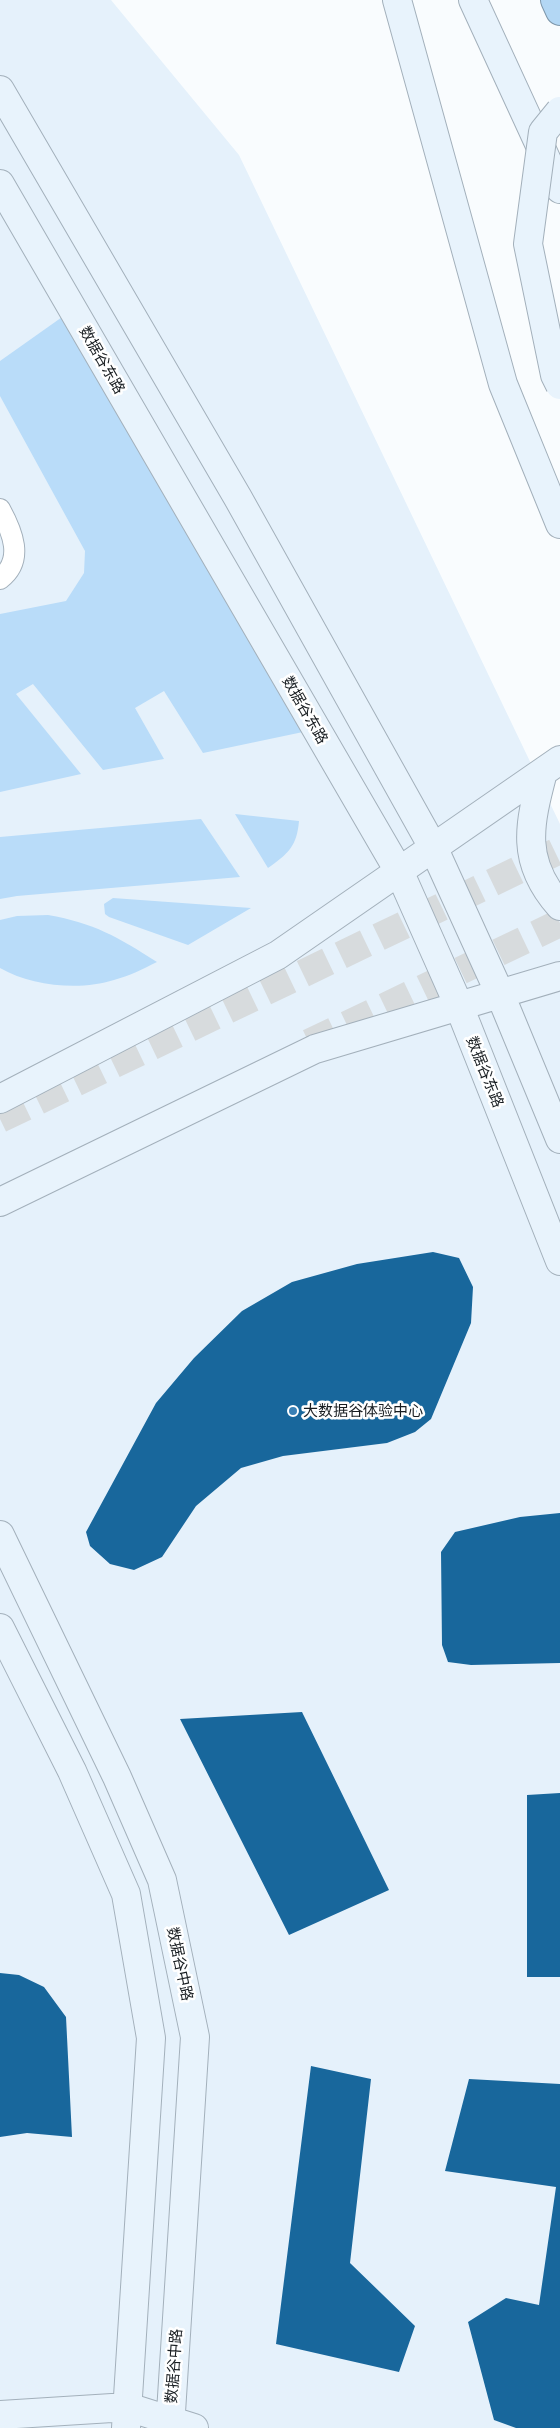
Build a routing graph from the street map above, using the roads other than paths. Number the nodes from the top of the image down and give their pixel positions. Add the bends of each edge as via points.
1 (397, 0) edge
2 (473, 0) edge
3 (555, 0) edge
4 (560, 11) edge
5 (0, 90) edge
6 (560, 111) edge
7 (0, 184) edge
8 (560, 189) edge
9 (560, 385) edge
10 (0, 509) edge
11 (0, 523) edge
12 (560, 524) edge
13 (0, 569) edge
14 (0, 579) edge
15 (551, 766) edge
16 (434, 849) junction
17 (400, 873) junction
18 (560, 906) edge
19 (560, 976) edge
20 (500, 994) junction
21 (459, 1006) junction
22 (0, 1099) edge
23 (560, 1139) edge
24 (0, 1202) edge
25 (560, 1261) edge
26 (0, 1535) edge
27 (0, 1628) edge
28 (0, 2415) edge
29 (127, 2418) edge
30 (178, 2426) edge

1 - 12 main road via 504,384
2 - 8 main road
3 - 4 highway
5 - 16 main road via 238,498
6 - 9 main road, bridge via 543,132 528,244 555,375
7 - 17 main road, 数据谷东路
10 - 14 lane via 16,549 13,563
11 - 13 lane via 9,545
15 - 16 main road
15 - 18 main road via 529,834 532,856 542,879
16 - 17 main road
16 - 20 main road
17 - 21 main road, 数据谷东路
17 - 22 main road via 278,955
19 - 20 main road
20 - 21 main road
20 - 23 main road
21 - 24 main road via 315,1049
21 - 25 main road, 数据谷东路
26 - 30 main road, 数据谷中路 via 117,1777 162,1880 195,2037
27 - 29 main road via 72,1771 126,1894 151,2038
28 - 29 main road
29 - 30 main road

